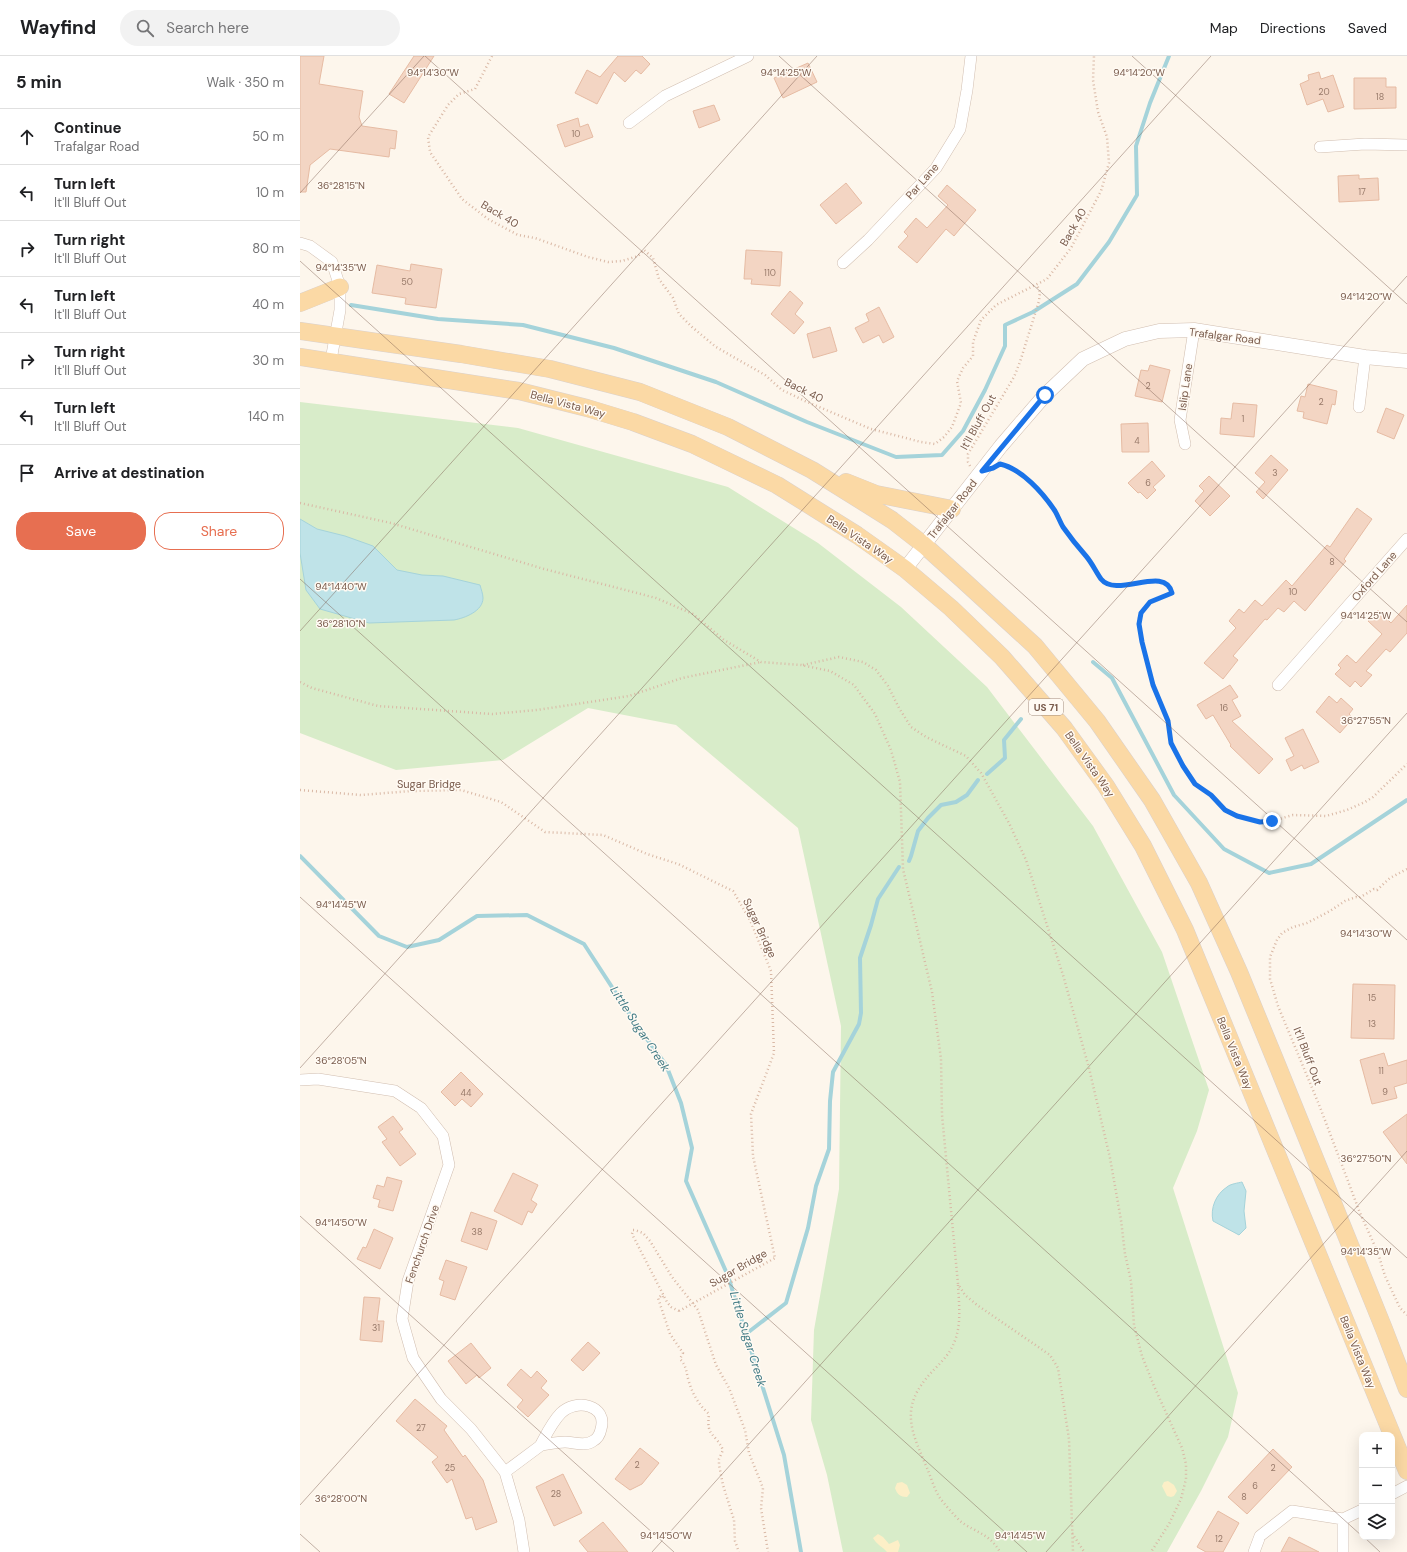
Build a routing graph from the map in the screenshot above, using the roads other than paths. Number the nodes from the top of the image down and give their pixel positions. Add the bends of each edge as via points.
1 (748, 56) edge
2 (971, 56) edge
3 (629, 123) dead end
4 (1407, 145) edge
5 (1320, 147) dead end
6 (300, 243) edge
7 (843, 263) dead end
8 (340, 287) junction
9 (300, 304) edge
10 (1194, 330) junction
11 (300, 331) edge
12 (335, 335) junction
13 (300, 356) edge
14 (1365, 357) junction
15 (331, 360) junction
16 (1407, 361) edge
17 (1359, 407) dead end
18 (1185, 444) dead end
19 (812, 470) junction
20 (952, 508) junction
21 (1407, 539) edge
22 (924, 545) junction
23 (905, 569) junction
24 (1278, 685) dead end
25 (300, 1080) edge
26 (1407, 1389) edge
27 (540, 1446) junction
28 (1407, 1471) edge
29 (505, 1472) junction
30 (1407, 1486) edge
31 (1395, 1492) edge
32 (1359, 1511) edge
33 (1343, 1519) junction
34 (524, 1552) edge
35 (1254, 1552) edge
36 (1343, 1552) edge

1 - 3 street via 665,96
2 - 7 street, Par Lane via 960,129 936,168
4 - 5 street
6 - 8 street via 310,246 332,262
8 - 9 main road
8 - 12 street via 340,310
10 - 14 street, Trafalgar Road
10 - 18 street, Islip Lane via 1180,420
10 - 20 street, Trafalgar Road via 1159,331 1125,339 1083,359 1045,395
11 - 12 main road, US 71
12 - 15 street
12 - 19 main road, US 71 via 550,369 640,392 728,427
13 - 15 main road, Bella Vista Way / US 71
14 - 16 street, Trafalgar Road
14 - 17 street
15 - 23 main road, Bella Vista Way / US 71 via 519,391 632,422 692,444 777,484
19 - 20 main road via 876,494
19 - 22 main road, US 71 via 892,520
20 - 22 street, Trafalgar Road
21 - 24 street, Oxford Lane
22 - 23 street, Trafalgar Road
22 - 26 main road, US 71 via 1035,646 1097,721 1152,800 1199,883 1239,972
23 - 28 main road, Bella Vista Way / US 71 via 951,608 1002,657 1064,728 1106,786 1143,846 1186,930
25 - 29 street, Fenchurch Drive via 318,1079 395,1091 421,1108 443,1136 449,1165 408,1281 402,1319 413,1358 441,1399 471,1429
27 - 27 street via 592,1442 600,1434 603,1423 599,1413 583,1404 562,1411
27 - 29 street
29 - 34 street, Fenchurch Drive via 519,1520
30 - 31 street
32 - 33 street
33 - 35 street via 1292,1512 1260,1536
33 - 36 street

